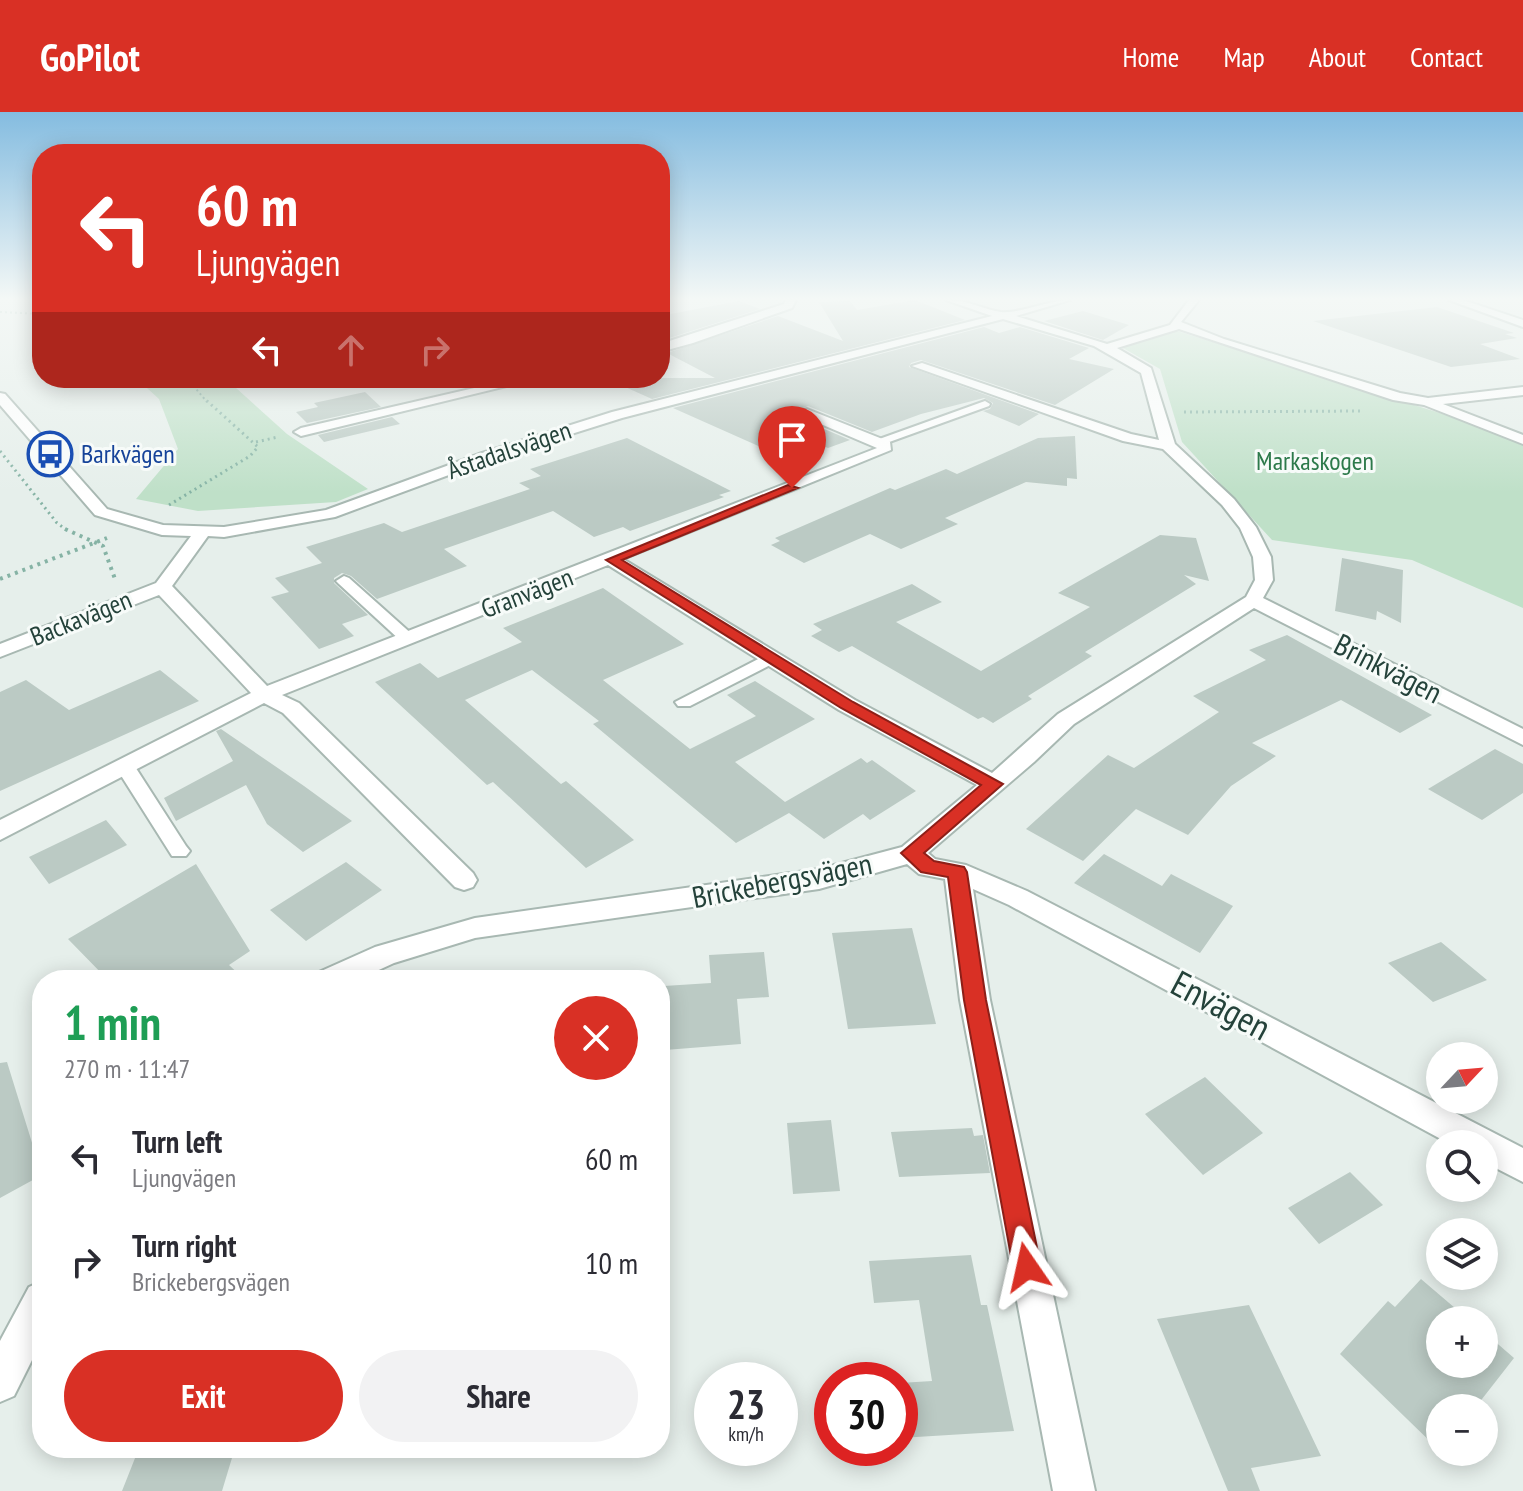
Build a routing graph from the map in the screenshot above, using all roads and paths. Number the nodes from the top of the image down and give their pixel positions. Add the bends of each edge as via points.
1 (816, 364) edge
2 (1135, 364) edge
3 (1295, 364) edge
4 (918, 366) dead end
5 (195, 388) edge
6 (491, 388) edge
7 (1523, 391) edge
8 (0, 397) edge
9 (1428, 402) junction
10 (985, 404) dead end
11 (1370, 411) dead end
12 (1159, 412) junction
13 (807, 413) dead end
14 (301, 432) dead end
15 (1523, 440) edge
16 (877, 442) junction
17 (1168, 446) junction
18 (0, 451) edge
19 (135, 524) junction
20 (201, 534) junction
21 (95, 543) junction
22 (612, 560) junction
23 (0, 579) edge
24 (344, 581) dead end
25 (162, 587) junction
26 (133, 596) junction
27 (1253, 600) junction
28 (408, 639) junction
29 (0, 651) edge
30 (770, 658) junction
31 (264, 695) junction
32 (684, 702) dead end
33 (1523, 738) edge
34 (125, 766) junction
35 (994, 784) junction
36 (0, 831) edge
37 (179, 851) dead end
38 (911, 853) junction
39 (957, 872) junction
40 (464, 880) dead end
41 (351, 970) edge
42 (1455, 1130) edge
43 (1498, 1153) edge
44 (1523, 1166) edge
45 (32, 1320) edge
46 (0, 1382) edge
47 (1074, 1491) edge

1 - 20 street, Åstadalsvägen via 561,431 329,514
2 - 12 street via 1147,371
3 - 9 street
4 - 17 street via 1128,438
5 - 19 path via 258,447
6 - 14 street
7 - 9 street
8 - 19 street, Åstadalsvägen via 90,503
9 - 15 street
10 - 16 lane
11 - 12 path
12 - 17 street
13 - 16 street
16 - 22 street, Granvägen via 885,445 884,450
17 - 27 street via 1248,527 1262,557 1264,580
18 - 21 path via 57,523
19 - 20 street, Åstadalsvägen
19 - 21 path
20 - 25 street
21 - 23 path
21 - 26 path via 103,546 119,586
22 - 28 street, Granvägen
22 - 30 street
24 - 28 lane
25 - 26 street, Backavägen
25 - 31 street
26 - 29 street, Backavägen
27 - 33 street, Brinkvägen
27 - 35 street, Brickebergsvägen via 1066,719
28 - 31 street, Granvägen
30 - 32 lane
30 - 35 street
31 - 34 street, Granvägen
31 - 40 street via 291,708
34 - 36 street, Granvägen
34 - 37 lane
35 - 38 street, Brickebergsvägen
38 - 39 street, Envägen via 928,867
38 - 41 street, Brickebergsvägen via 819,879 475,928
39 - 42 street, Envägen via 1018,898
39 - 47 street via 975,1000
43 - 44 street, Envägen
45 - 46 street

